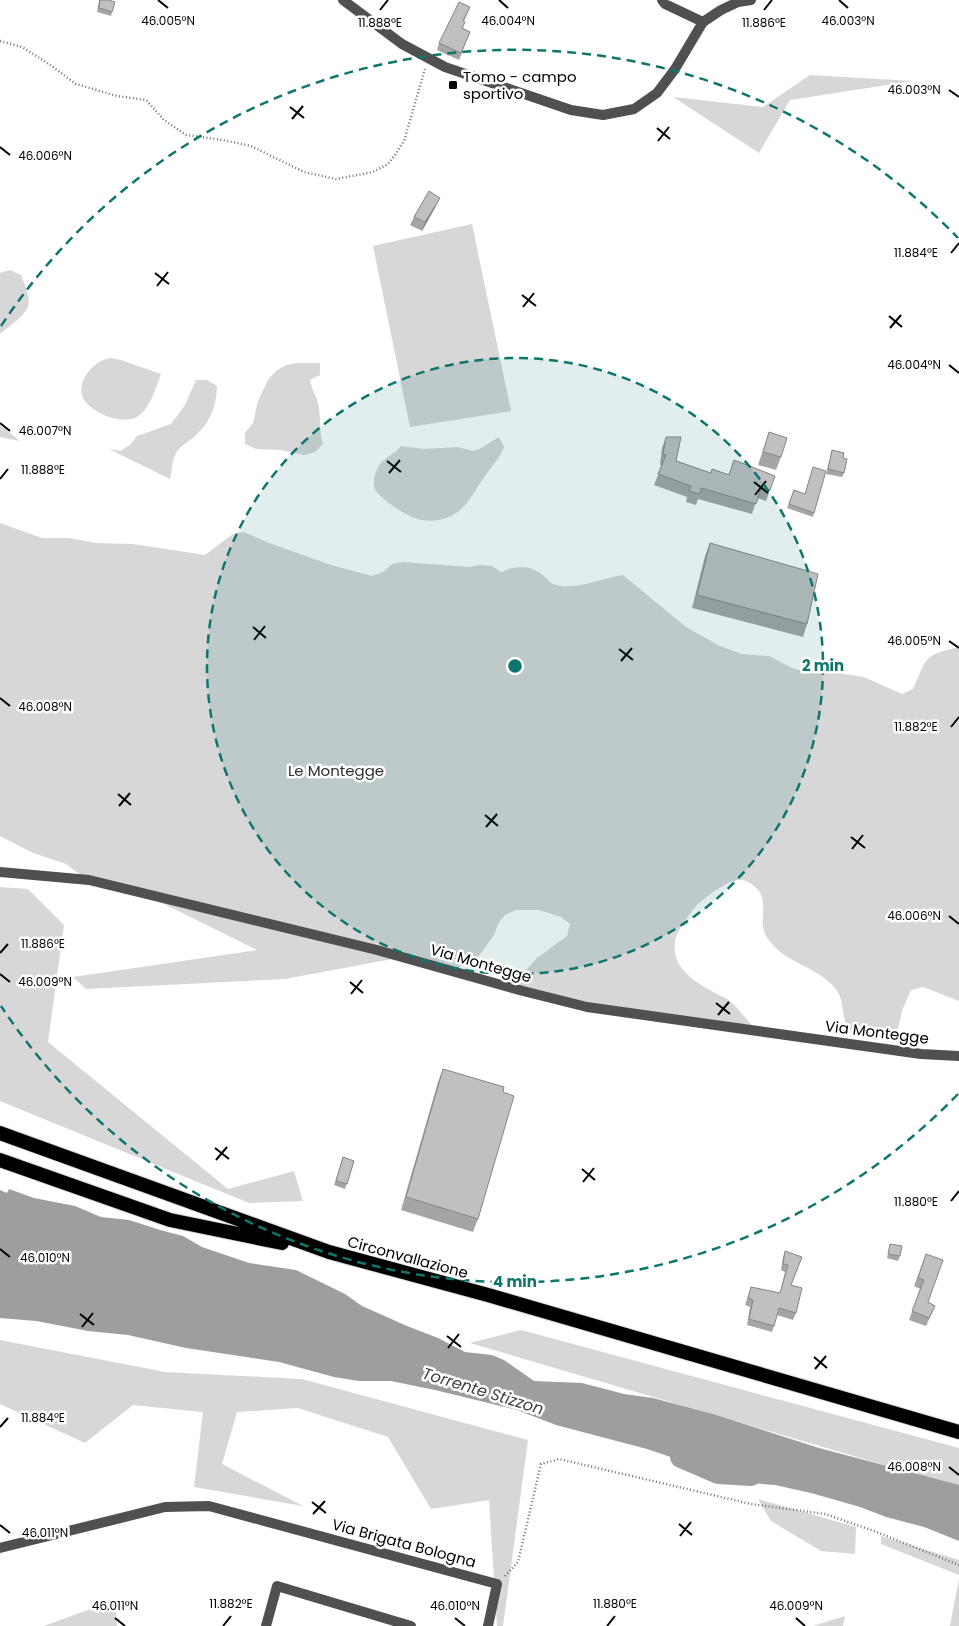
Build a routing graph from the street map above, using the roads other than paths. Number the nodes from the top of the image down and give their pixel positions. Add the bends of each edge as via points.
1 (343, 0) edge
2 (662, 0) edge
3 (751, 0) edge
4 (703, 22) junction
5 (0, 872) edge
6 (959, 1056) edge
7 (0, 1133) edge
8 (0, 1160) edge
9 (329, 1252) junction
10 (959, 1432) edge
11 (0, 1548) edge
12 (266, 1626) edge
13 (411, 1626) edge
14 (488, 1626) edge

1 - 4 street via 402,44 445,67 570,110 603,115 634,109 657,93 675,70
2 - 4 street
3 - 4 street via 738,2
5 - 6 street, Via Montegge via 88,880 377,950 587,1007 912,1053
7 - 9 highway, Circonvallazione
8 - 9 highway via 170,1220
9 - 10 highway, Circonvallazione via 507,1300
11 - 14 street, Via Brigata Bologna via 165,1507 209,1506 496,1584
12 - 13 street via 277,1586

